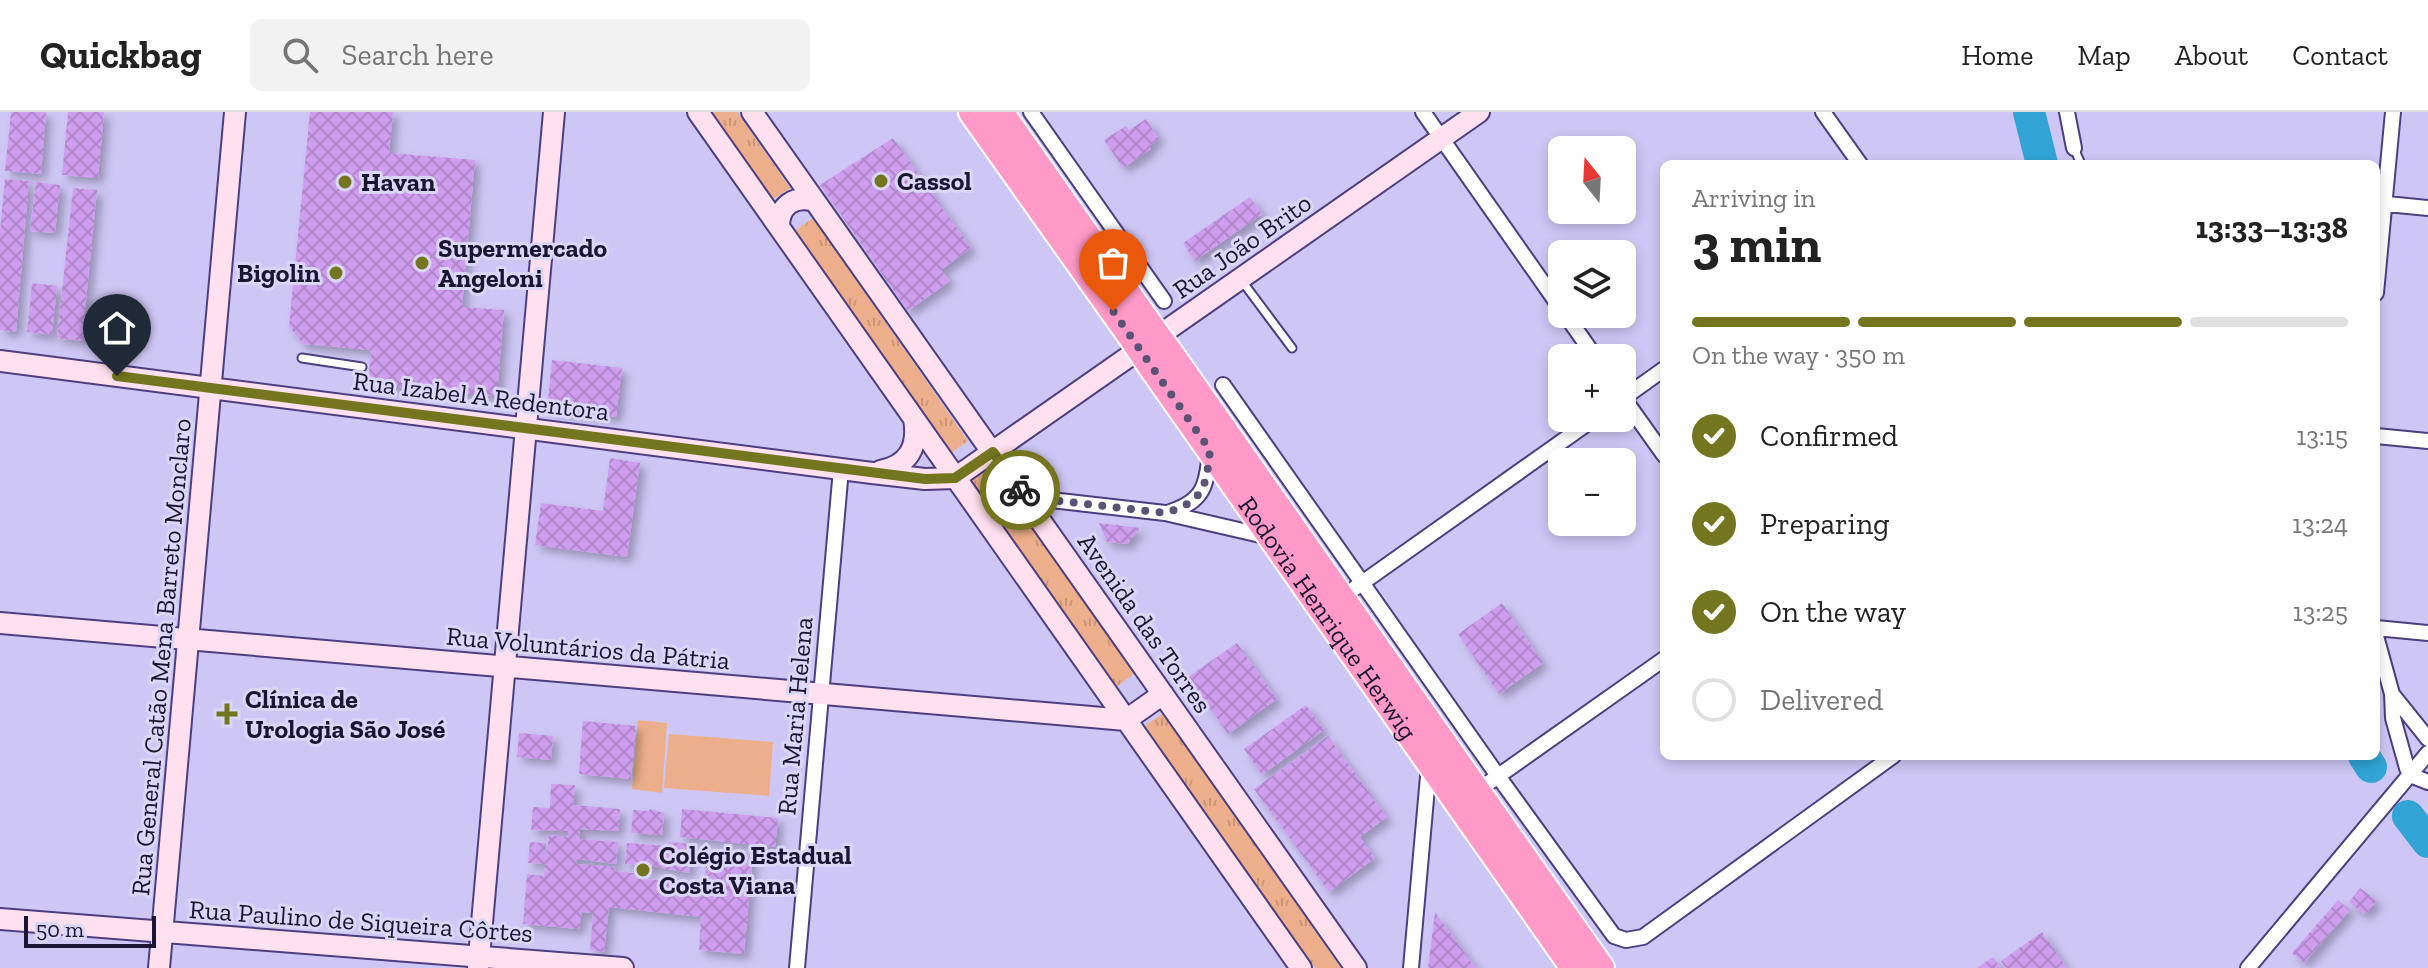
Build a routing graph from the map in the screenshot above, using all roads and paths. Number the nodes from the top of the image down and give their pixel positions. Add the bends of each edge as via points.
1 (235, 112) edge
2 (554, 112) edge
3 (698, 112) edge
4 (752, 112) edge
5 (972, 112) edge
6 (1000, 112) edge
7 (1031, 112) edge
8 (1423, 112) edge
9 (1479, 112) edge
10 (1823, 112) edge
11 (2067, 112) edge
12 (2393, 112) edge
13 (1441, 138) junction
14 (2074, 148) joint
15 (1857, 160) edge
16 (2079, 160) edge
17 (814, 201) junction
18 (2380, 204) edge
19 (2428, 208) edge
20 (779, 226) junction
21 (1240, 279) junction
22 (1548, 291) edge
23 (1164, 301) dead end
24 (1140, 330) junction
25 (1292, 348) dead end
26 (302, 358) dead end
27 (1160, 359) junction
28 (0, 361) edge
29 (362, 367) dead end
30 (1660, 372) edge
31 (1223, 385) dead end
32 (211, 388) junction
33 (1636, 388) edge
34 (1636, 416) edge
35 (914, 419) junction
36 (526, 428) junction
37 (1575, 432) edge
38 (2380, 436) edge
39 (2428, 441) edge
40 (1660, 449) edge
41 (1210, 450) junction
42 (993, 452) junction
43 (841, 469) junction
44 (872, 473) junction
45 (955, 478) junction
46 (1025, 497) junction
47 (1165, 513) junction
48 (1272, 538) junction
49 (1352, 590) junction
50 (0, 623) edge
51 (2380, 628) edge
52 (2428, 633) edge
53 (188, 639) junction
54 (2380, 650) edge
55 (1660, 662) edge
56 (505, 667) junction
57 (821, 694) junction
58 (1163, 694) junction
59 (2392, 694) junction
60 (1126, 720) junction
61 (2428, 739) edge
62 (2428, 753) edge
63 (1882, 760) edge
64 (1429, 762) junction
65 (2410, 775) junction
66 (2428, 782) edge
67 (1487, 783) junction
68 (0, 919) edge
69 (162, 932) junction
70 (478, 962) edge
71 (159, 968) edge
72 (623, 968) edge
73 (797, 968) edge
74 (1301, 968) edge
75 (1356, 968) edge
76 (1408, 968) edge
77 (1574, 968) edge
78 (1601, 968) edge
79 (2248, 968) edge

1 - 32 main road, Rua General Catão Mena Barreto Monclaro
2 - 36 main road
3 - 20 main road
4 - 17 main road, Avenida das Torres
5 - 24 highway, Rodovia Henrique Herwig
6 - 24 highway, Rodovia Henrique Herwig
7 - 23 street
8 - 13 street
9 - 13 main road, Rua João Brito
10 - 15 street
11 - 14 street
12 - 18 street
13 - 21 main road, Rua João Brito
13 - 22 street
14 - 16 lane
17 - 20 main road via 789,203 780,213
17 - 42 main road, Avenida das Torres
18 - 19 street
20 - 35 main road
21 - 25 lane
21 - 42 main road, Rua João Brito
24 - 27 highway, Rodovia Henrique Herwig, bridge
26 - 29 lane
27 - 41 highway, Rodovia Henrique Herwig
27 - 49 highway, Rodovia Henrique Herwig
28 - 32 main road, Rua Izabel A Redentora
30 - 33 street
31 - 49 street
32 - 36 main road, Rua Izabel A Redentora
32 - 53 main road, Rua General Catão Mena Barreto Monclaro
34 - 40 street
35 - 44 main road via 910,454 893,469
35 - 45 main road
36 - 43 main road, Rua Izabel A Redentora
36 - 56 main road
37 - 49 street
38 - 39 street
41 - 47 street via 1203,490 1196,500
41 - 48 highway, Rodovia Henrique Herwig
42 - 45 main road, Rua João Brito
42 - 46 main road, Avenida das Torres
43 - 44 main road, Rua Izabel A Redentora
43 - 57 street, Rua Maria Helena
44 - 45 main road, Rua Izabel A Redentora
45 - 60 main road
46 - 47 street
46 - 58 main road, Avenida das Torres
47 - 48 street
48 - 64 highway, Rodovia Henrique Herwig
49 - 67 highway, Rodovia Henrique Herwig
50 - 53 main road, Rua Voluntários da Pátria
51 - 52 street
53 - 56 main road, Rua Voluntários da Pátria
53 - 69 main road, Rua General Catão Mena Barreto Monclaro
54 - 59 street
55 - 67 street
56 - 57 main road, Rua Voluntários da Pátria
56 - 70 main road
57 - 60 main road, Rua Voluntários da Pátria
57 - 73 street, Rua Maria Helena
58 - 60 main road
58 - 75 main road, Avenida das Torres
59 - 61 street
59 - 65 street via 2393,718
60 - 74 main road
62 - 65 street
63 - 67 street via 1636,940 1608,930
64 - 76 street
64 - 77 highway, Rodovia Henrique Herwig
65 - 66 street
65 - 79 street
67 - 78 highway, Rodovia Henrique Herwig
68 - 69 main road, Rua Paulino de Siqueira Côrtes
69 - 70 main road, Rua Paulino de Siqueira Côrtes
69 - 71 main road, Rua General Catão Mena Barreto Monclaro
70 - 72 main road, Rua Paulino de Siqueira Côrtes

